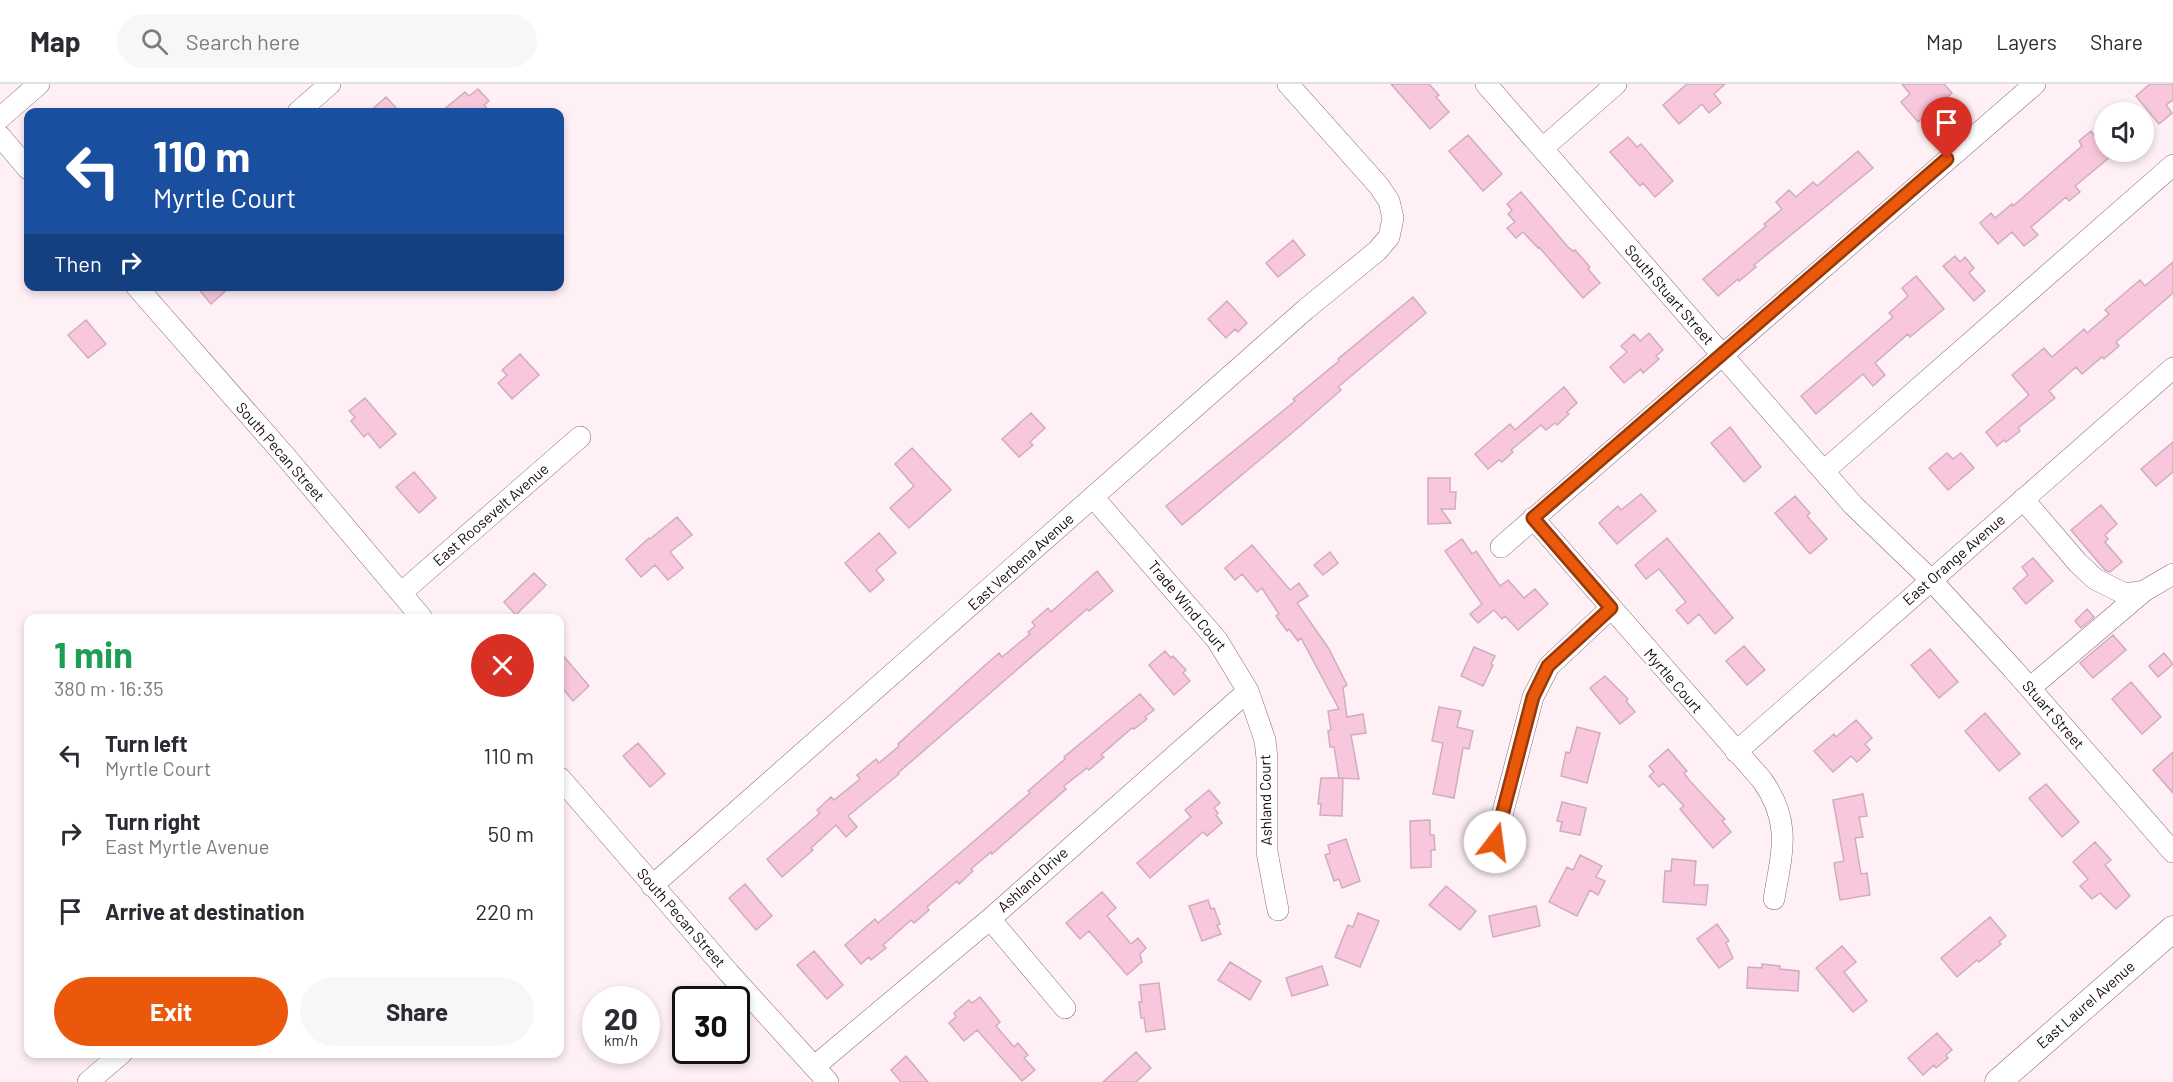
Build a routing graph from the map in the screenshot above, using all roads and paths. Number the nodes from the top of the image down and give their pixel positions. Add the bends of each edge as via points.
1 (39, 84) edge
2 (330, 84) edge
3 (1288, 84) edge
4 (1486, 84) edge
5 (1616, 84) edge
6 (2035, 84) edge
7 (303, 108) edge
8 (0, 118) edge
9 (0, 136) edge
10 (1543, 148) junction
11 (24, 163) edge
12 (2173, 165) edge
13 (140, 291) edge
14 (1722, 356) junction
15 (2173, 368) edge
16 (580, 437) dead end
17 (1824, 471) junction
18 (1092, 497) junction
19 (2023, 499) junction
20 (1533, 518) junction
21 (1501, 547) dead end
22 (2173, 574) edge
23 (1931, 580) junction
24 (2144, 591) junction
25 (401, 593) junction
26 (1611, 608) junction
27 (419, 614) edge
28 (2030, 688) junction
29 (1248, 691) junction
30 (1736, 752) junction
31 (564, 783) edge
32 (1495, 842) dead end
33 (2173, 852) edge
34 (652, 886) junction
35 (1774, 899) dead end
36 (1278, 910) dead end
37 (990, 919) junction
38 (2173, 929) edge
39 (1065, 1008) dead end
40 (116, 1058) edge
41 (822, 1074) edge
42 (88, 1082) edge
43 (1998, 1082) edge

1 - 8 street
2 - 7 street
3 - 18 street, East Verbena Avenue via 1389,201 1393,218 1389,237
4 - 10 street, South Stuart Street
5 - 10 street
6 - 14 street
9 - 11 street
10 - 14 street, South Stuart Street
12 - 17 street
13 - 25 street, South Pecan Street
14 - 17 street, South Stuart Street
14 - 20 street
15 - 19 street, East Orange Avenue
16 - 25 street, East Roosevelt Avenue
17 - 23 street, South Stuart Street via 1853,505
18 - 29 street, Trade Wind Court via 1217,640
18 - 34 street, East Verbena Avenue
19 - 23 street, East Orange Avenue
19 - 24 street via 2095,579 2125,594
20 - 21 street
20 - 26 street, Myrtle Court
22 - 24 street
23 - 28 street, Stuart Street
23 - 30 street, East Orange Avenue
24 - 28 street
25 - 27 street, South Pecan Street
26 - 30 street, Myrtle Court
26 - 32 street via 1548,666 1533,697
28 - 33 street, Stuart Street
29 - 36 street, Ashland Court via 1267,758 1267,852
29 - 37 street, Ashland Drive
30 - 35 street, Myrtle Court via 1774,797 1781,816 1782,856
31 - 34 street, South Pecan Street
34 - 41 street, South Pecan Street
37 - 39 street
37 - 41 street, Ashland Drive
38 - 43 main road, East Laurel Avenue
40 - 42 street

